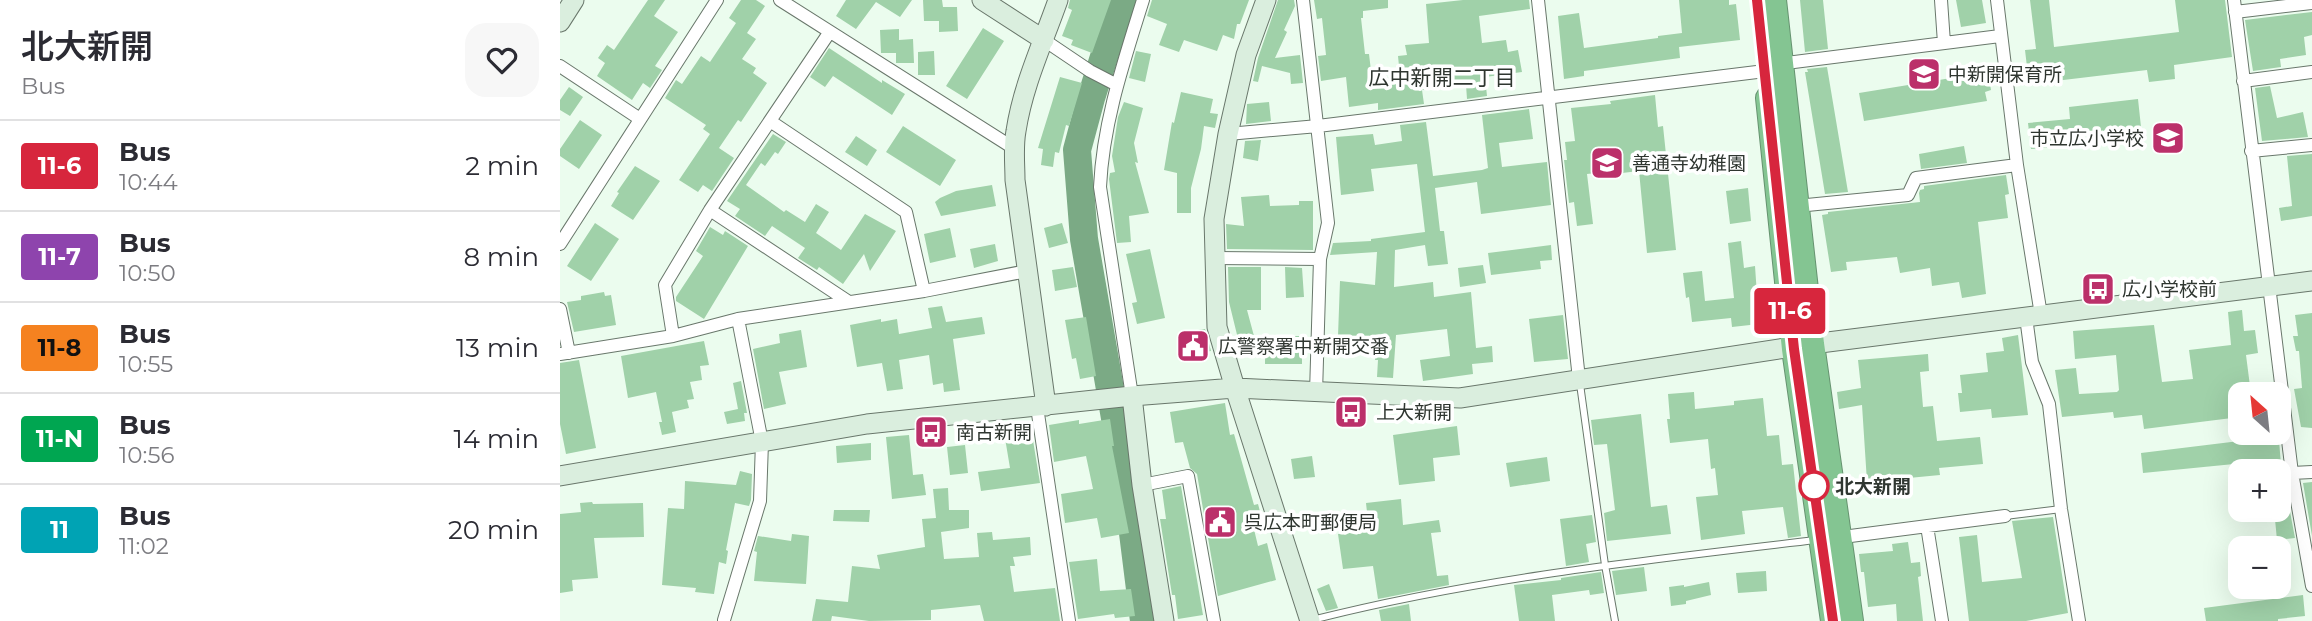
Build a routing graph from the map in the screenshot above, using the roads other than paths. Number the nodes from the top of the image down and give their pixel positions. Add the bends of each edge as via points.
1 (574, 0) edge
2 (717, 0) edge
3 (780, 0) edge
4 (982, 0) edge
5 (1058, 0) edge
6 (1143, 0) edge
7 (1266, 0) edge
8 (1303, 0) edge
9 (1538, 0) edge
10 (1757, 0) edge
11 (1774, 0) edge
12 (1941, 0) edge
13 (1997, 0) edge
14 (2312, 3) edge
15 (2234, 6) edge
16 (560, 22) edge
17 (829, 33) junction
18 (2000, 36) junction
19 (1044, 40) junction
20 (1944, 43) junction
21 (560, 66) edge
22 (1770, 67) junction
23 (2312, 72) edge
24 (2243, 81) junction
25 (1110, 82) junction
26 (1549, 98) junction
27 (640, 119) junction
28 (770, 121) junction
29 (1318, 126) junction
30 (1228, 134) junction
31 (2312, 145) edge
32 (1015, 149) junction
33 (2251, 151) junction
34 (2017, 165) junction
35 (1797, 206) junction
36 (710, 210) junction
37 (560, 244) edge
38 (1215, 258) junction
39 (1320, 259) junction
40 (1027, 271) junction
41 (2312, 281) edge
42 (2270, 286) junction
43 (924, 291) junction
44 (849, 302) junction
45 (560, 309) edge
46 (2034, 316) junction
47 (738, 319) junction
48 (673, 336) junction
49 (1803, 346) junction
50 (565, 354) edge
51 (1579, 379) junction
52 (1235, 388) junction
53 (1316, 393) junction
54 (1119, 397) junction
55 (1041, 407) junction
56 (762, 442) junction
57 (2312, 472) edge
58 (2292, 473) junction
59 (560, 476) edge
60 (1142, 485) junction
61 (2062, 509) junction
62 (2005, 516) joint
63 (1927, 526) junction
64 (1830, 539) junction
65 (1605, 565) junction
66 (2312, 586) edge
67 (724, 620) edge
68 (710, 621) edge
69 (1069, 621) edge
70 (1164, 621) edge
71 (1214, 621) edge
72 (1310, 621) edge
73 (1615, 621) edge
74 (1833, 621) edge
75 (1851, 621) edge
76 (1942, 621) edge
77 (2079, 621) edge

1 - 16 street
2 - 27 street
3 - 17 street
4 - 19 street
5 - 19 street
6 - 25 street
7 - 30 street via 1245,55
8 - 29 street
9 - 26 street
10 - 22 highway
11 - 22 highway
12 - 20 street
13 - 18 street
14 - 15 street
15 - 24 street
17 - 28 street
17 - 32 street
18 - 20 street
18 - 34 street
19 - 25 street
19 - 32 street via 1026,86
20 - 22 street
21 - 27 street
22 - 26 street
22 - 35 highway
22 - 49 highway
23 - 24 street
24 - 33 street
25 - 54 street via 1101,187
26 - 29 street
26 - 51 street
27 - 37 street
28 - 36 street
28 - 43 street via 906,212
29 - 30 street
29 - 39 street via 1328,223
30 - 38 street via 1214,219
31 - 33 street
32 - 40 street
33 - 42 street
34 - 35 street via 1916,178 1908,195
34 - 46 street
35 - 49 highway
36 - 44 street
36 - 48 street via 665,285
38 - 39 street
38 - 52 street via 1217,327
39 - 53 street
40 - 43 street
40 - 55 street
41 - 42 street
42 - 46 street
42 - 58 street
43 - 44 street
44 - 47 street
45 - 50 street
46 - 49 street
46 - 61 street via 2032,362 2049,404
47 - 48 street
47 - 56 street
48 - 50 street
49 - 51 street
49 - 64 highway
51 - 53 street via 1460,398
51 - 65 lane
52 - 53 street
52 - 54 street
52 - 72 street
54 - 55 street
54 - 60 street
55 - 56 street via 867,424
55 - 69 street via 1051,512
56 - 59 street
56 - 67 street via 760,501
57 - 58 street
58 - 66 street
60 - 70 street
60 - 71 street via 1188,476
61 - 62 lane
61 - 77 street
62 - 63 street
63 - 64 street
63 - 76 street
64 - 65 lane
64 - 74 highway
64 - 75 highway
65 - 72 lane via 1385,602
65 - 73 lane
67 - 68 street

